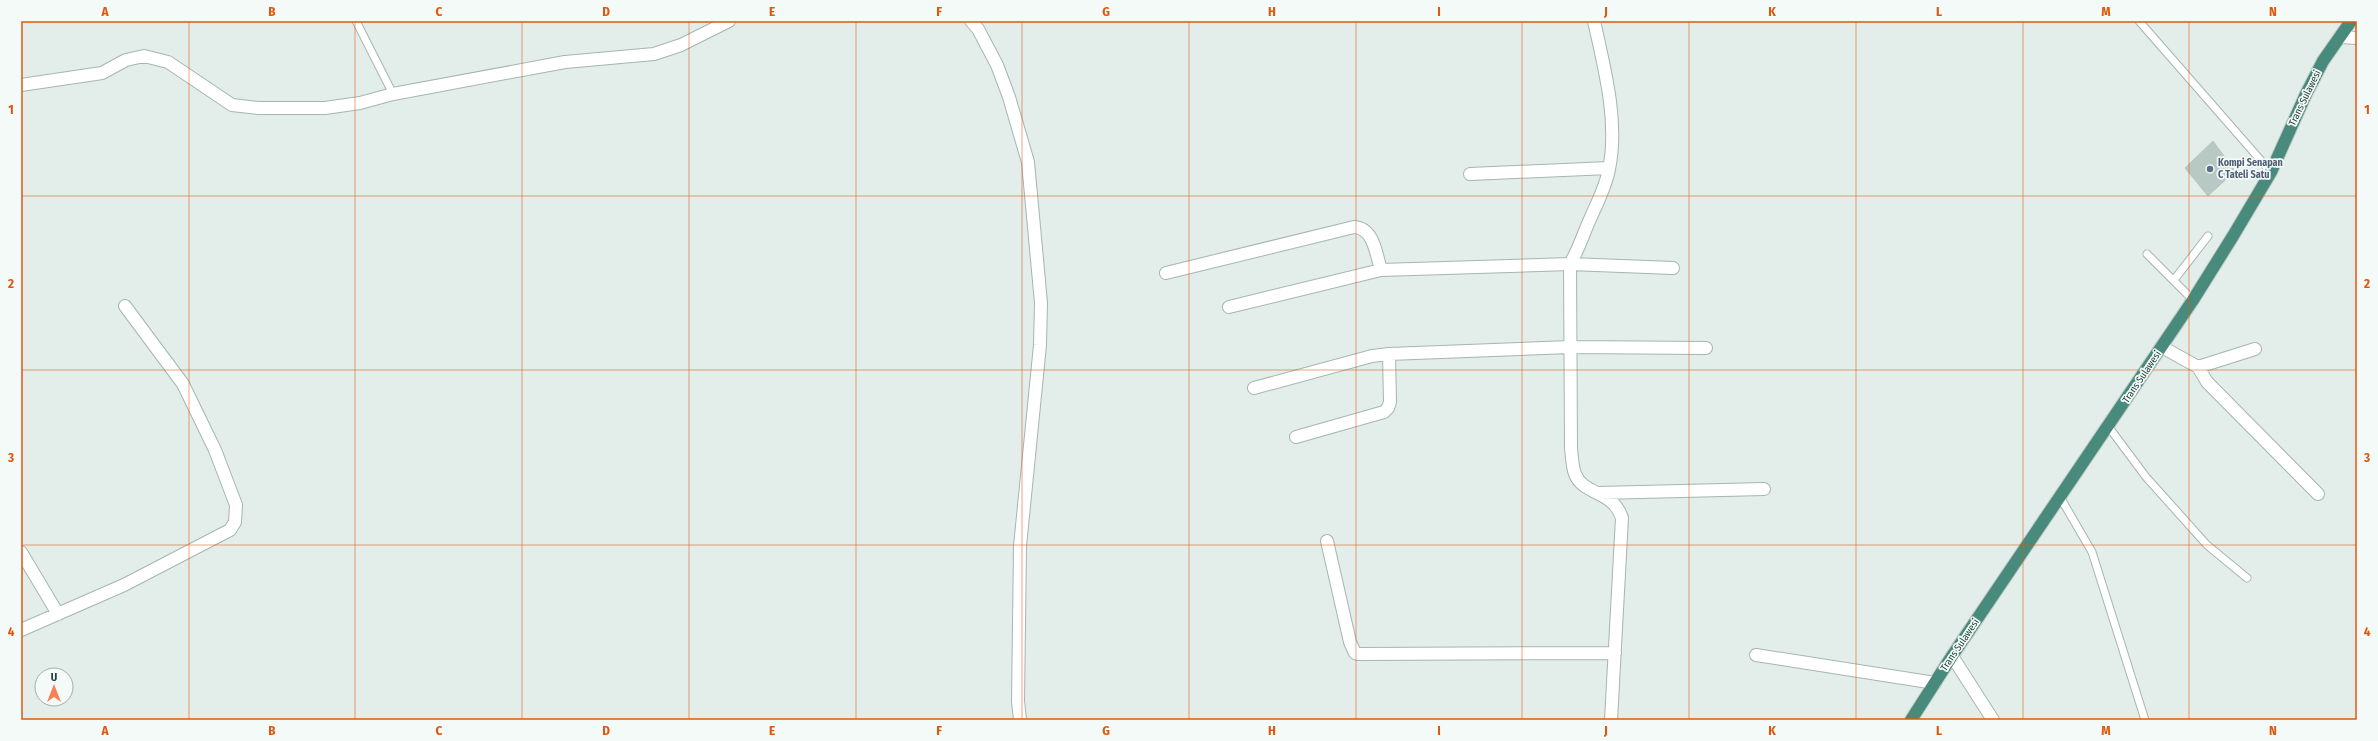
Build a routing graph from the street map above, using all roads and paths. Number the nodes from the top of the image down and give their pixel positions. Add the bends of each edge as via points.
1 (356, 21) edge
2 (729, 21) edge
3 (971, 21) edge
4 (1594, 21) edge
5 (2139, 21) edge
6 (2351, 21) edge
7 (2340, 37) junction
8 (2357, 38) edge
9 (21, 85) edge
10 (393, 94) junction
11 (1610, 168) junction
12 (2271, 172) junction
13 (1470, 174) dead end
14 (2208, 236) dead end
15 (2148, 254) dead end
16 (1570, 264) junction
17 (1673, 268) dead end
18 (1381, 270) junction
19 (1166, 273) dead end
20 (2174, 280) junction
21 (2193, 300) junction
22 (125, 306) dead end
23 (1228, 307) dead end
24 (1570, 347) junction
25 (2162, 347) junction
26 (1706, 348) dead end
27 (2255, 349) dead end
28 (1389, 354) junction
29 (2198, 367) junction
30 (1254, 388) dead end
31 (2108, 426) junction
32 (1296, 437) dead end
33 (1764, 489) dead end
34 (1598, 493) junction
35 (2318, 494) dead end
36 (2060, 497) junction
37 (1327, 541) dead end
38 (21, 552) edge
39 (2247, 578) dead end
40 (58, 614) junction
41 (21, 630) edge
42 (1615, 653) junction
43 (1756, 654) dead end
44 (1952, 656) junction
45 (1935, 683) junction
46 (1020, 720) edge
47 (1611, 720) edge
48 (1911, 720) edge
49 (1994, 720) edge
50 (2146, 720) edge

1 - 10 lane
2 - 10 street via 681,46 662,52 565,62
3 - 46 street via 997,65 1028,162 1041,303 1040,345 1020,546
4 - 11 street via 1610,110
5 - 12 lane
6 - 7 highway, Trans Sulawesi
7 - 8 street
7 - 12 highway, Trans Sulawesi via 2323,61 2306,94
9 - 10 street via 102,73 126,60 144,56 168,62 224,102 240,106 325,108 360,103
11 - 13 street
11 - 16 street via 1582,245
12 - 21 highway, Trans Sulawesi
14 - 20 lane
15 - 20 lane
16 - 17 street
16 - 18 street
16 - 24 street
18 - 19 street via 1371,239 1363,229 1354,227
18 - 23 street
20 - 21 lane
21 - 25 highway, Trans Sulawesi
22 - 40 street via 183,384 215,450 236,505 235,522 230,530 155,569
24 - 26 street
24 - 28 street
24 - 34 street via 1571,448 1575,474 1588,488
25 - 29 street
25 - 31 highway, Trans Sulawesi
27 - 29 street
28 - 30 street via 1372,356
28 - 32 street via 1390,402 1384,412
29 - 35 street via 2207,382
31 - 36 highway, Trans Sulawesi
31 - 39 lane via 2146,477 2202,539
33 - 34 street
34 - 42 street via 1613,501 1622,518
36 - 44 highway, Trans Sulawesi
36 - 50 lane via 2092,552
37 - 42 street via 1350,642 1358,654
38 - 40 street
40 - 41 street
42 - 47 street
43 - 45 street
44 - 45 highway, Trans Sulawesi
44 - 49 street
45 - 48 highway, Trans Sulawesi

